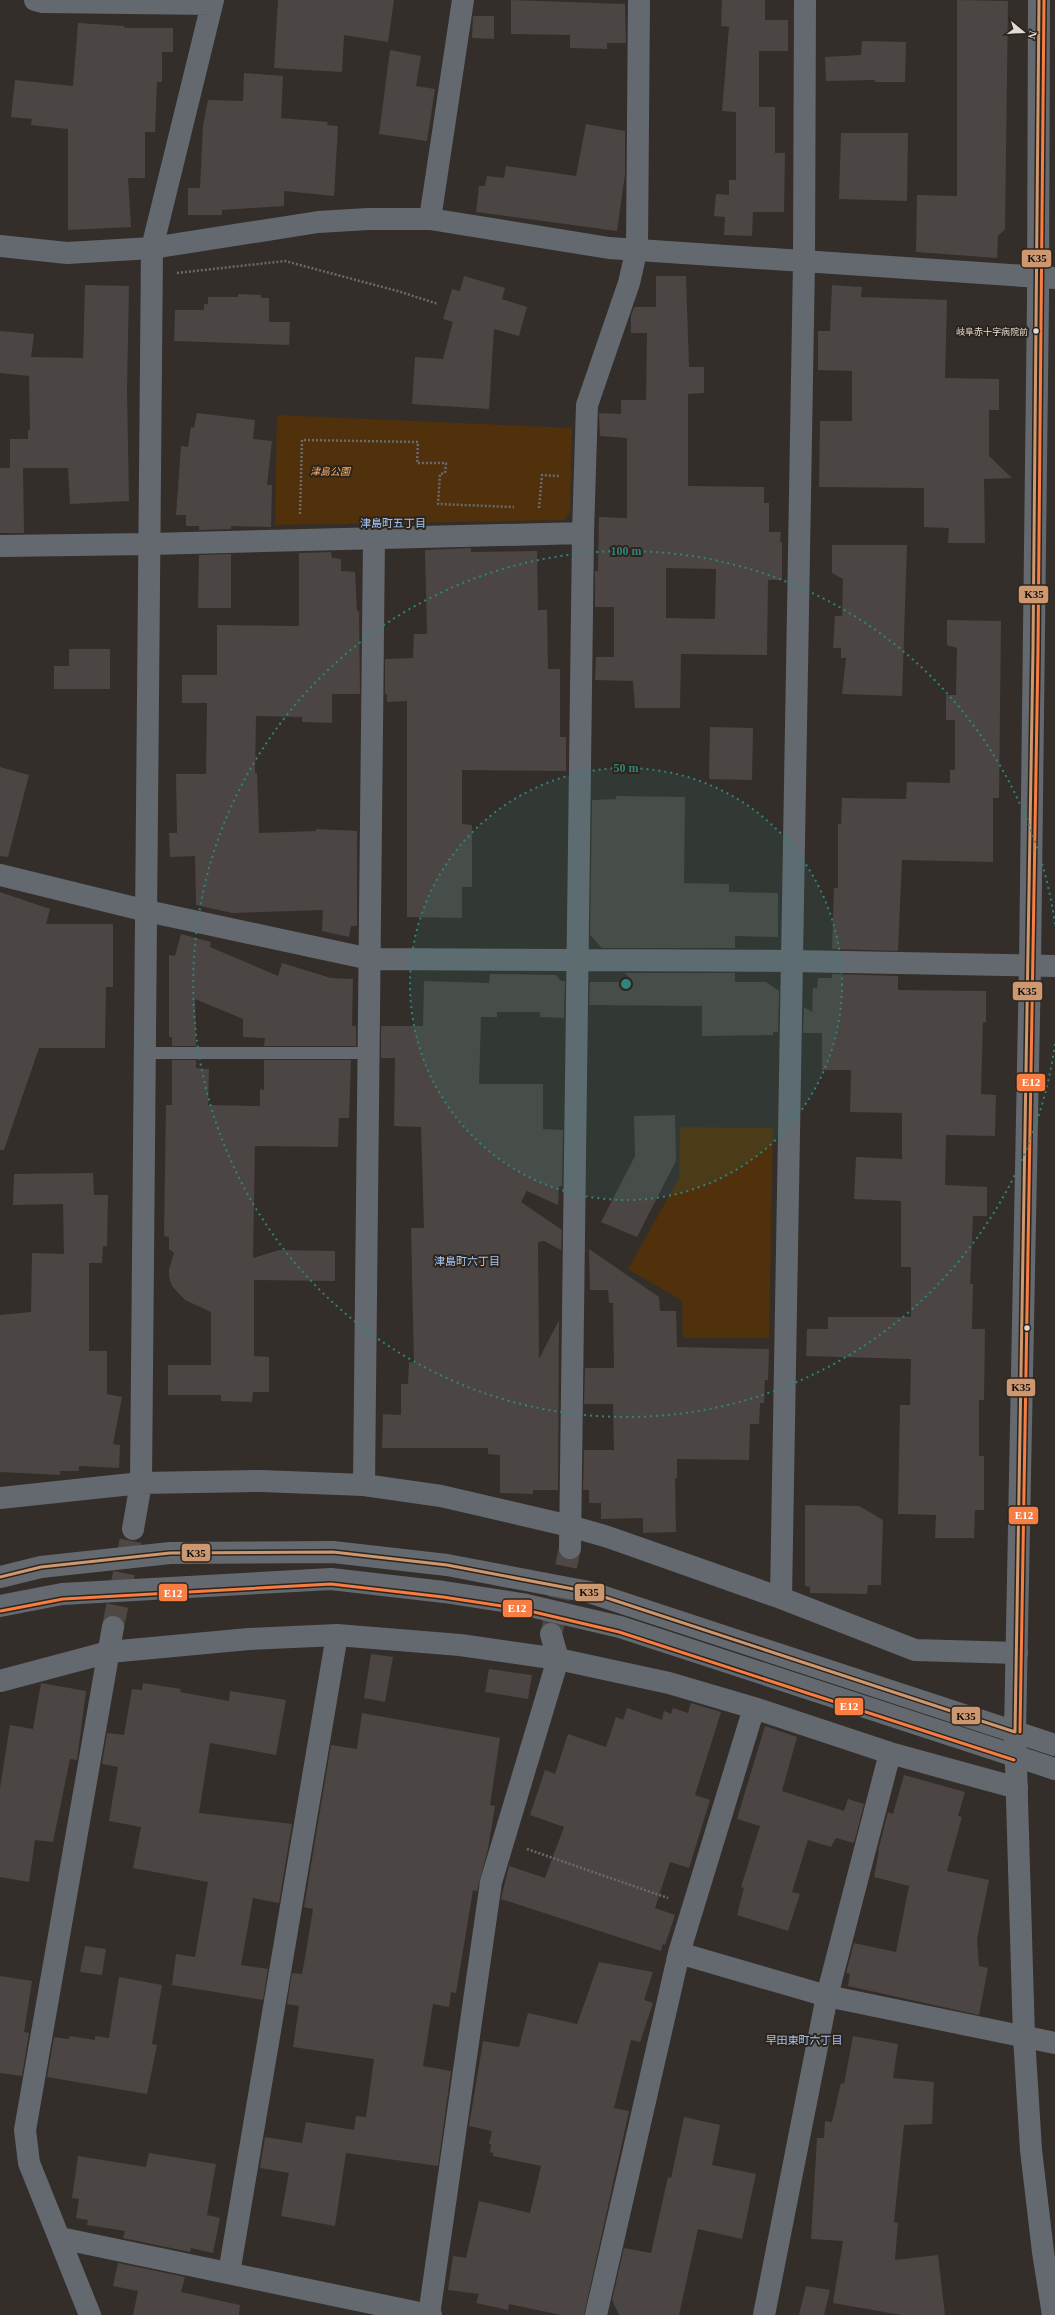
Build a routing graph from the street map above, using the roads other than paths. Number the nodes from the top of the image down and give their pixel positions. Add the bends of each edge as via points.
1 (35, 0) edge
2 (463, 0) edge
3 (639, 0) edge
4 (805, 0) edge
5 (1039, 0) edge
6 (213, 2) edge
7 (430, 219) junction
8 (0, 246) edge
9 (152, 248) junction
10 (637, 248) junction
11 (804, 262) junction
12 (1046, 277) edge
13 (583, 533) junction
14 (374, 538) junction
15 (150, 544) junction
16 (0, 546) edge
17 (0, 875) edge
18 (147, 911) junction
19 (370, 959) junction
20 (578, 960) junction
21 (793, 961) junction
22 (1030, 965) junction
23 (1055, 966) edge
24 (144, 1053) junction
25 (368, 1053) junction
26 (141, 1483) junction
27 (364, 1485) junction
28 (0, 1498) edge
29 (570, 1526) junction
30 (133, 1529) tunnel mouth
31 (570, 1548) tunnel mouth
32 (0, 1577) edge
33 (781, 1598) junction
34 (0, 1606) edge
35 (113, 1627) tunnel mouth
36 (551, 1634) tunnel mouth
37 (337, 1635) junction
38 (109, 1652) junction
39 (1017, 1653) junction
40 (558, 1659) junction
41 (0, 1681) edge
42 (754, 1708) junction
43 (1015, 1732) junction
44 (1055, 1745) edge
45 (890, 1753) junction
46 (1016, 1755) junction
47 (1055, 1769) edge
48 (1017, 1788) junction
49 (679, 1953) junction
50 (826, 1996) junction
51 (1024, 2037) junction
52 (1055, 2043) edge
53 (60, 2238) junction
54 (229, 2273) junction
55 (90, 2315) edge
56 (430, 2315) edge
57 (596, 2315) edge
58 (764, 2315) edge
59 (1053, 2315) edge

1 - 6 street
2 - 7 street
3 - 10 street
4 - 11 street
5 - 12 street
6 - 9 street
7 - 9 street via 368,218 318,222
7 - 10 street via 609,248
8 - 9 street via 67,253
9 - 15 street
10 - 11 street
10 - 13 street via 629,283 587,405
11 - 12 street
11 - 21 street
12 - 22 street
13 - 14 street
13 - 20 street
14 - 15 street
14 - 19 street
15 - 16 street
15 - 18 street
17 - 18 street
18 - 19 street
18 - 24 street
19 - 20 street
19 - 25 street
20 - 21 street
20 - 29 street
21 - 22 street
21 - 33 street
22 - 23 street
22 - 39 street
24 - 25 lane
24 - 26 street
25 - 27 street
26 - 27 street via 261,1481
26 - 28 street
26 - 30 street
27 - 29 street via 441,1496
29 - 31 street
29 - 33 street
32 - 43 street via 41,1567 170,1553 333,1552 447,1565 589,1592
33 - 39 street via 915,1650
34 - 46 street via 62,1594 331,1578 444,1592 522,1604 620,1627
35 - 38 street
36 - 40 street
37 - 38 street via 249,1639
37 - 40 street via 460,1645
37 - 54 street
38 - 41 street
38 - 53 street via 25,2130 29,2163
39 - 43 street
40 - 42 street via 669,1683
40 - 56 street via 490,1882
42 - 45 street
42 - 49 street
43 - 44 street
43 - 46 street
45 - 48 street
45 - 50 street
46 - 47 street
46 - 48 street
48 - 51 street
49 - 50 street
49 - 57 street
50 - 51 street
50 - 58 street
51 - 52 street
51 - 59 street via 1032,2158 1042,2252
53 - 54 street
53 - 55 street
54 - 56 street

